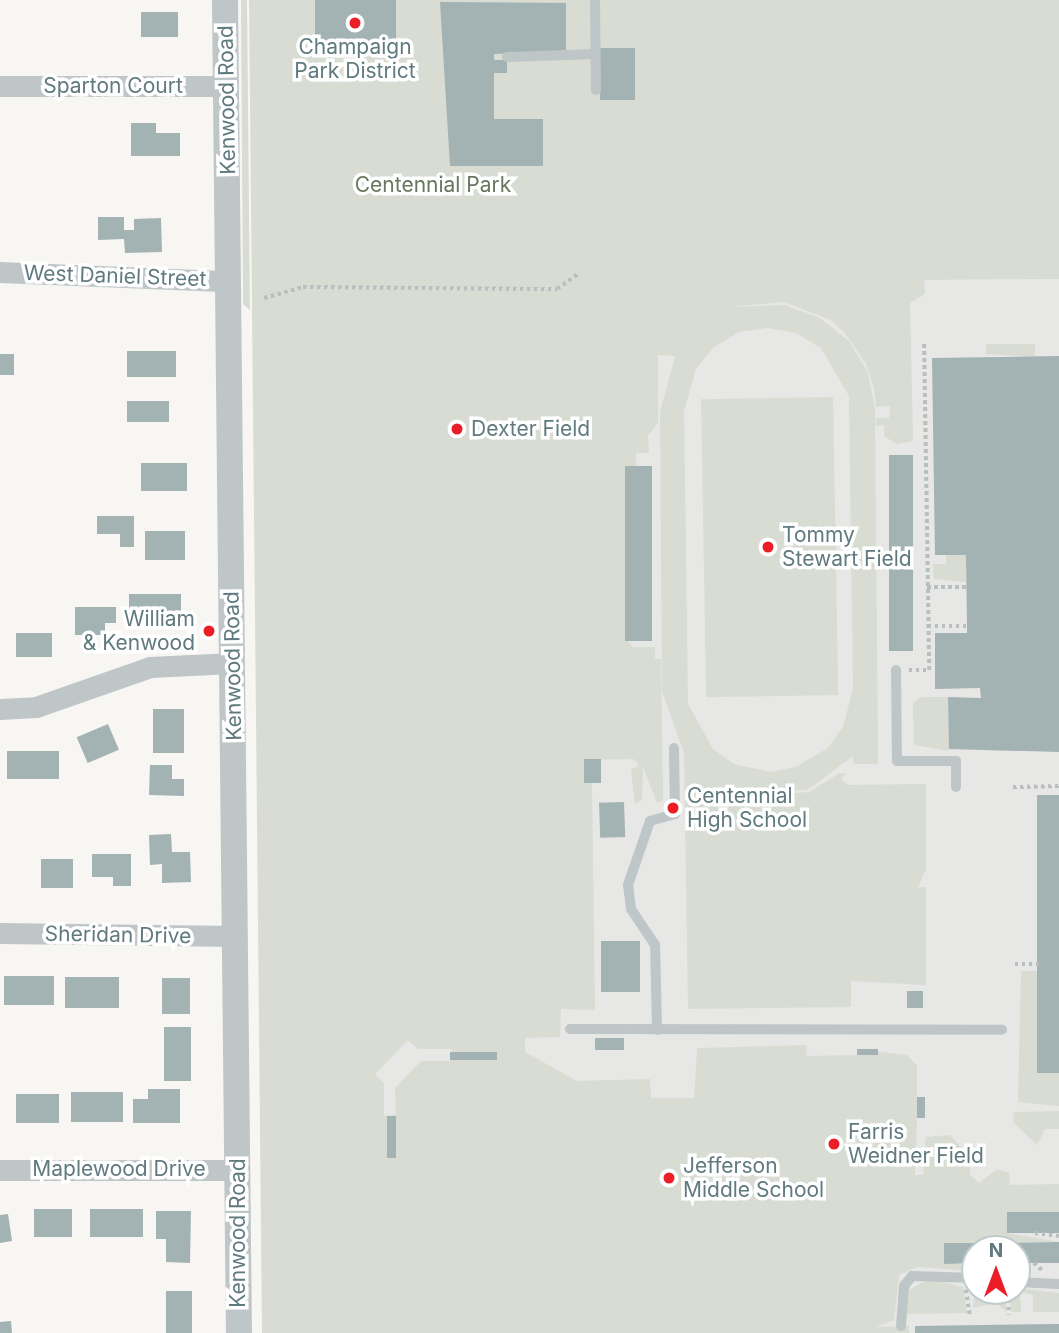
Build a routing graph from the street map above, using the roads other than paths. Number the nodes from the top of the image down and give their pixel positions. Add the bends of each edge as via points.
1 (225, 0) edge
2 (595, 0) edge
3 (596, 54) junction
4 (507, 57) dead end
5 (0, 86) edge
6 (226, 86) junction
7 (596, 90) dead end
8 (0, 272) edge
9 (229, 281) junction
10 (233, 663) junction
11 (896, 670) road end
12 (0, 709) edge
13 (674, 748) dead end
14 (956, 787) dead end
15 (0, 933) edge
16 (236, 936) junction
17 (570, 1029) dead end
18 (1002, 1030) dead end
19 (657, 1031) junction
20 (0, 1170) edge
21 (237, 1170) junction
22 (961, 1278) edge
23 (1031, 1283) edge
24 (1059, 1284) edge
25 (901, 1325) dead end
26 (239, 1333) edge

1 - 6 street, Kenwood Road
2 - 3 lane
3 - 4 lane
3 - 7 lane
5 - 6 street, Sparton Court
6 - 9 street, Kenwood Road
8 - 9 street, West Daniel Street
9 - 10 street, Kenwood Road
10 - 12 street via 150,667 36,707
10 - 16 street, Kenwood Road
11 - 14 lane via 897,761 956,761
13 - 19 lane via 675,814 650,821 628,885 631,909 654,945
15 - 16 street, Sheridan Drive
16 - 21 street, Kenwood Road
17 - 19 lane
18 - 19 lane
20 - 21 street, Maplewood Drive
21 - 26 street, Kenwood Road
22 - 25 lane via 912,1276 904,1286
23 - 24 lane

